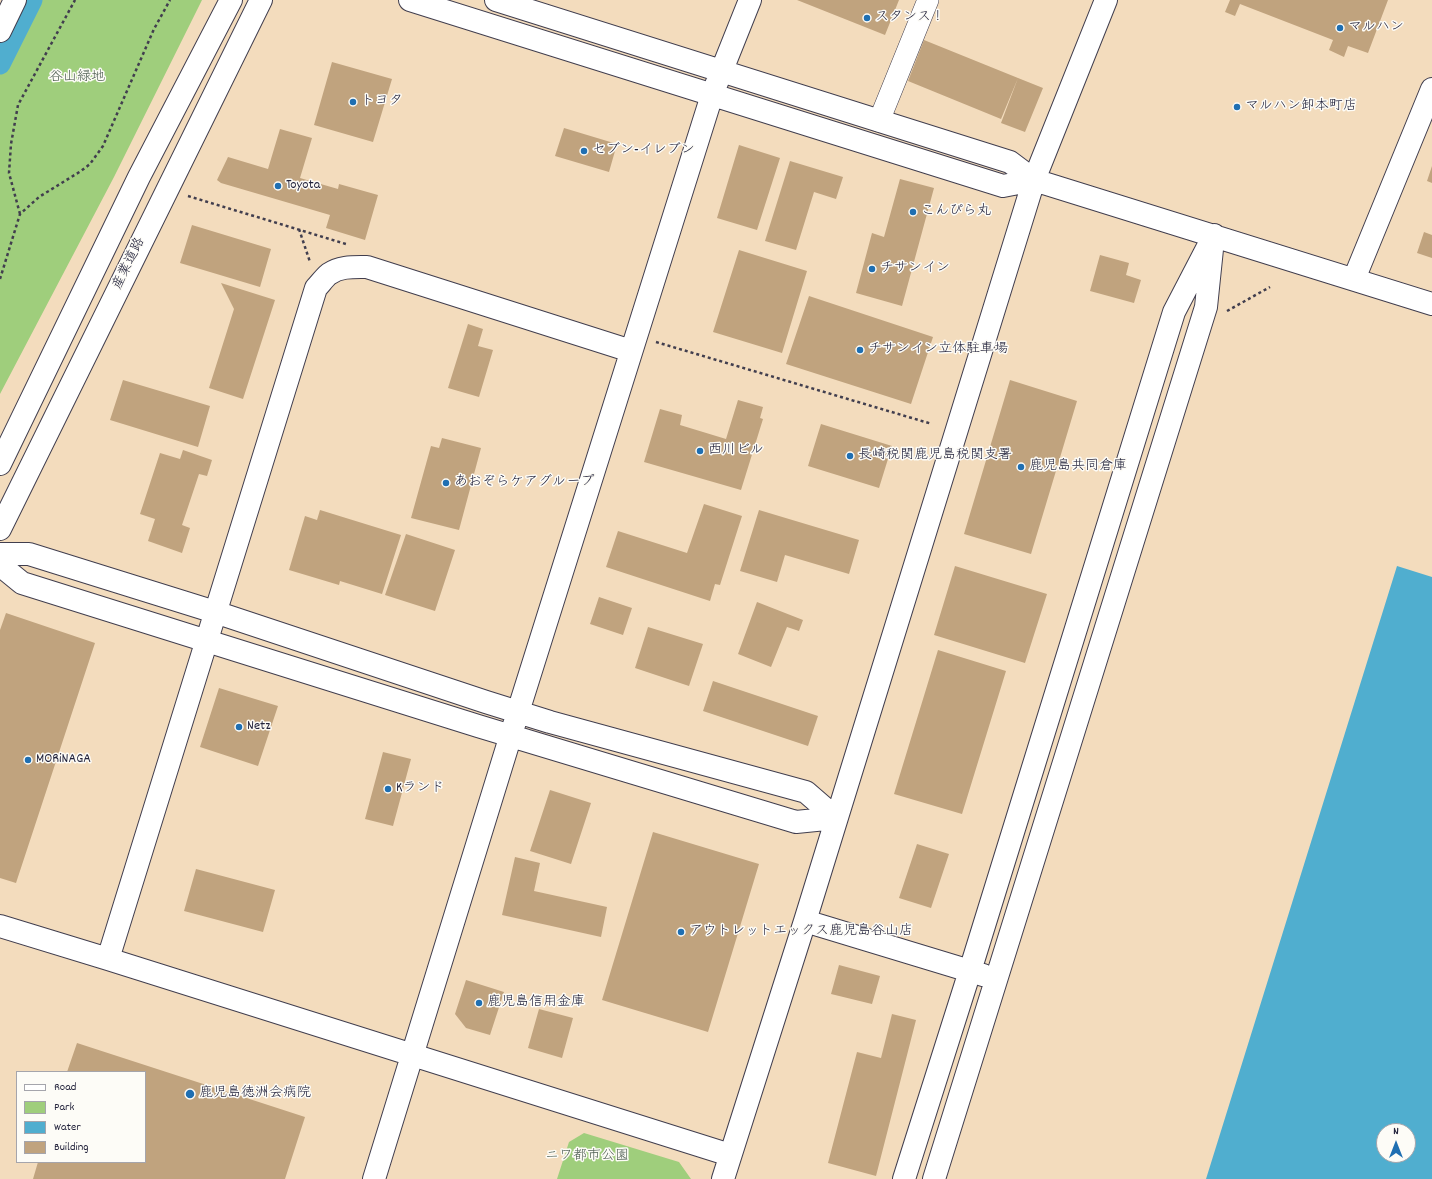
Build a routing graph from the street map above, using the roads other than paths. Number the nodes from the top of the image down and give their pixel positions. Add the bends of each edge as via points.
1 (15, 0) edge
2 (231, 0) edge
3 (261, 0) edge
4 (410, 0) edge
5 (496, 0) edge
6 (750, 0) edge
7 (928, 0) edge
8 (1106, 0) edge
9 (0, 30) edge
10 (721, 71) junction
11 (1432, 89) edge
12 (712, 95) junction
13 (879, 121) junction
14 (1034, 180) junction
15 (1214, 235) junction
16 (1354, 279) junction
17 (1432, 304) edge
18 (631, 351) junction
19 (0, 464) edge
20 (0, 529) edge
21 (0, 554) edge
22 (0, 564) edge
23 (215, 612) junction
24 (206, 641) junction
25 (518, 712) junction
26 (511, 736) junction
27 (836, 818) junction
28 (805, 921) junction
29 (0, 926) edge
30 (108, 959) junction
31 (970, 971) junction
32 (996, 979) junction
33 (412, 1055) junction
34 (730, 1155) junction
35 (374, 1179) edge
36 (723, 1179) edge
37 (904, 1179) edge
38 (934, 1179) edge

1 - 9 street
2 - 19 street via 139,177
3 - 20 street, 産業道路
4 - 12 street
5 - 10 street
6 - 10 street
7 - 13 street
8 - 14 street
10 - 12 street
10 - 13 street
11 - 16 street
12 - 14 street via 1003,186
12 - 18 street
13 - 14 street via 1010,162
14 - 15 street
14 - 27 street
15 - 16 street
15 - 31 street via 1174,312
15 - 32 street via 1206,307
16 - 17 street
18 - 23 street via 367,267 351,267 329,274 316,288
18 - 25 street
21 - 23 street via 29,554
22 - 24 street via 22,583
23 - 24 street
23 - 25 street
24 - 26 street
24 - 30 street
25 - 26 street
25 - 27 street via 806,792
26 - 27 street via 796,822
26 - 33 street
27 - 28 street
28 - 31 street
28 - 34 street
29 - 30 street
30 - 33 street
31 - 32 street
31 - 37 street
32 - 38 street
33 - 34 street
33 - 35 street
34 - 36 street

